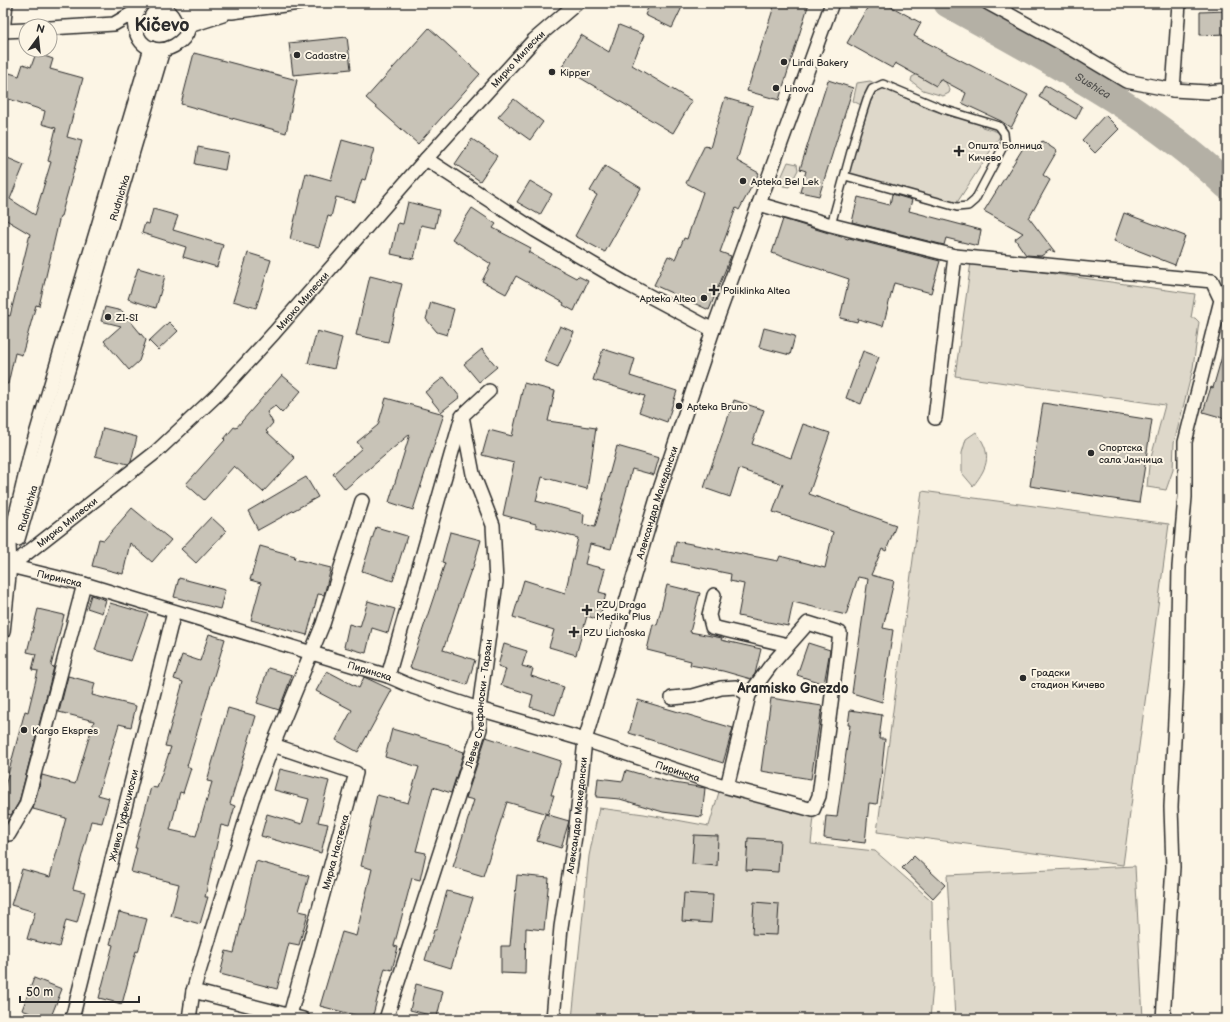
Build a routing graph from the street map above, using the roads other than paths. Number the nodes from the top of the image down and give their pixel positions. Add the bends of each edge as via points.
1 (6, 3) edge
2 (300, 3) edge
3 (577, 3) edge
4 (832, 3) edge
5 (988, 3) edge
6 (1180, 3) edge
7 (140, 7) edge
8 (183, 7) edge
9 (232, 12) junction
10 (114, 24) junction
11 (189, 26) junction
12 (58, 28) edge
13 (18, 30) edge
14 (3, 31) edge
15 (140, 39) junction
16 (157, 49) junction
17 (1173, 90) junction
18 (1227, 90) edge
19 (426, 159) junction
20 (845, 176) junction
21 (759, 204) junction
22 (831, 225) junction
23 (955, 256) junction
24 (713, 330) junction
25 (489, 391) dead end
26 (462, 416) junction
27 (935, 418) dead end
28 (362, 501) dead end
29 (6, 569) edge
30 (84, 584) junction
31 (714, 595) dead end
32 (174, 612) junction
33 (3, 632) edge
34 (788, 646) junction
35 (312, 653) junction
36 (388, 676) junction
37 (749, 695) junction
38 (672, 698) dead end
39 (479, 708) junction
40 (585, 740) junction
41 (273, 745) junction
42 (727, 787) junction
43 (3, 834) edge
44 (194, 991) junction
45 (290, 1015) junction
46 (72, 1019) edge
47 (189, 1019) edge
48 (303, 1019) edge
49 (386, 1019) edge
50 (553, 1019) edge
51 (1163, 1019) edge

1 - 14 street
2 - 9 street
3 - 19 street, Мирко Милески via 534,40
4 - 21 street, Александар Македонски
5 - 17 street via 1126,82
6 - 17 street
7 - 10 street
7 - 15 street via 134,25
8 - 9 street
8 - 11 street
9 - 11 street
10 - 12 street
10 - 15 street
11 - 16 street via 178,45
13 - 14 street
15 - 16 street
16 - 29 street, Rudnichka
17 - 18 street
19 - 24 street via 535,230 625,283
19 - 29 street, Мирко Милески via 220,392 156,452
20 - 20 lane via 867,99 872,89 882,84 943,109 999,126 1004,133 1005,143 975,200 968,206 957,207
20 - 22 lane
21 - 22 street
21 - 24 street, Александар Македонски
22 - 23 street
23 - 27 street
23 - 51 street via 1212,281 1221,300 1185,442 1185,497 1179,567 1171,807 1173,867
24 - 40 street, Александар Македонски via 657,498
25 - 26 street
26 - 36 street
26 - 39 street, Левче Стефаноски - Тарзан via 473,474 492,525 496,575
28 - 35 street
29 - 30 street, Пиринска
29 - 33 street, Rudnichka
30 - 32 street, Пиринска
30 - 43 street via 26,805 9,834
31 - 34 street via 709,615 712,627
32 - 35 street, Пиринска
32 - 46 street, Живко Туфекџиоски
34 - 37 street, Пиринска
34 - 42 street, Пиринска via 808,623 840,634 819,796 813,810
35 - 36 street, Пиринска
35 - 41 street
36 - 39 street, Пиринска via 413,687
37 - 38 street via 736,687
37 - 42 street, Пиринска
39 - 40 street, Пиринска
39 - 49 street, Левче Стефаноски - Тарзан via 480,729
40 - 42 street, Пиринска
40 - 50 street, Александар Македонски via 575,836 561,927
41 - 44 street via 252,800
41 - 45 street, Мирка Настеска via 356,773
44 - 45 street
44 - 47 street
45 - 48 street

